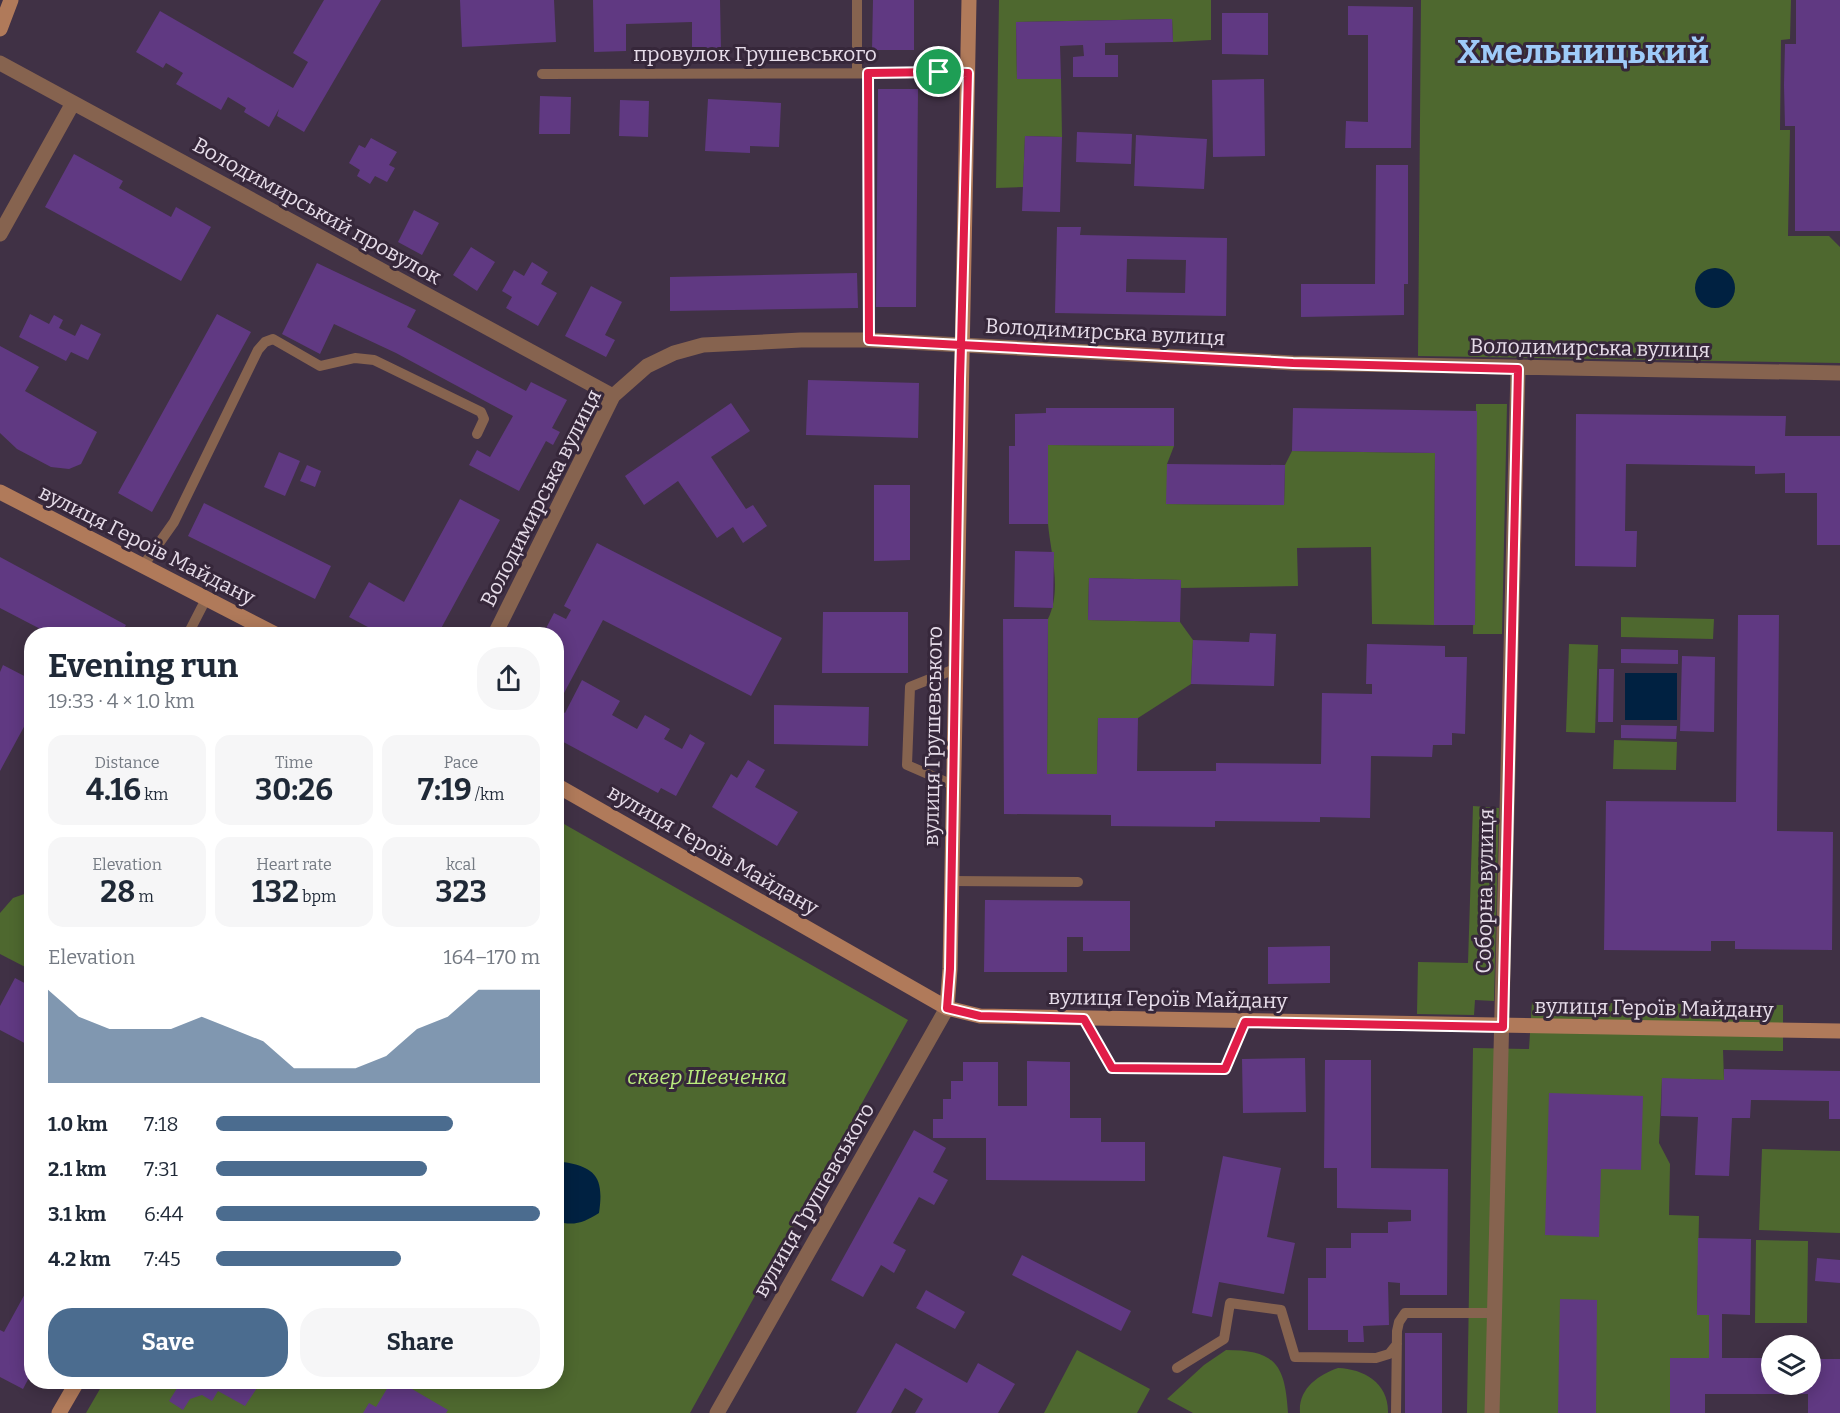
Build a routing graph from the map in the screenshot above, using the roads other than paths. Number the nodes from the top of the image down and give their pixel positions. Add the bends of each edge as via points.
1 (11, 0) edge
2 (856, 0) edge
3 (969, 0) edge
4 (0, 29) edge
5 (0, 63) edge
6 (862, 73) junction
7 (968, 73) junction
8 (542, 74) dead end
9 (73, 103) junction
10 (0, 234) edge
11 (869, 340) junction
12 (961, 345) junction
13 (1518, 369) junction
14 (1840, 373) edge
15 (613, 396) junction
16 (477, 434) dead end
17 (0, 492) edge
18 (143, 566) junction
19 (206, 599) junction
20 (192, 627) edge
21 (262, 627) edge
22 (498, 627) edge
23 (955, 669) junction
24 (953, 785) junction
25 (564, 790) edge
26 (951, 881) junction
27 (1078, 882) dead end
28 (947, 1008) junction
29 (1084, 1019) junction
30 (1245, 1022) junction
31 (1503, 1027) junction
32 (1840, 1031) edge
33 (1495, 1313) junction
34 (1396, 1344) junction
35 (1177, 1368) dead end
36 (73, 1389) edge
37 (60, 1413) edge
38 (717, 1413) edge
39 (1396, 1413) edge
40 (1492, 1413) edge

1 - 4 street
2 - 6 lane
3 - 7 street, вулиця Грушевського
5 - 9 street, Володимирський провулок
6 - 7 lane, провулок Грушевського
6 - 8 lane, провулок Грушевського
6 - 11 lane
7 - 12 street, вулиця Грушевського
9 - 10 street
9 - 15 street, Володимирський провулок
11 - 12 street, Володимирська вулиця
11 - 15 street, Володимирська вулиця via 801,339 703,345 647,366
12 - 13 street, Володимирська вулиця via 1293,363
12 - 23 street, вулиця Грушевського
13 - 14 street, Володимирська вулиця
13 - 31 street, Соборна вулиця
15 - 22 street, Володимирська вулиця
16 - 18 lane via 484,419 481,412 374,360 355,358 320,366 273,339 265,342 174,522
17 - 18 street, вулиця Героїв Майдану
18 - 19 street, вулиця Героїв Майдану
19 - 20 lane
19 - 21 street, вулиця Героїв Майдану
23 - 24 street, вулиця Грушевського
23 - 24 lane via 910,687 907,765
24 - 26 street, вулиця Грушевського
25 - 28 street, вулиця Героїв Майдану
26 - 27 lane
26 - 28 street, вулиця Грушевського
28 - 29 street, вулиця Героїв Майдану via 980,1016
28 - 38 street, вулиця Грушевського
29 - 30 street, вулиця Героїв Майдану
29 - 30 lane via 1112,1068 1225,1069
30 - 31 street, вулиця Героїв Майдану
31 - 32 street, вулиця Героїв Майдану
31 - 33 street, Соборна вулиця
33 - 34 lane via 1405,1313 1398,1322
33 - 40 street, Соборна вулиця
34 - 35 lane via 1389,1353 1376,1358 1295,1357 1281,1310 1230,1303 1224,1339
34 - 39 lane
36 - 37 street

